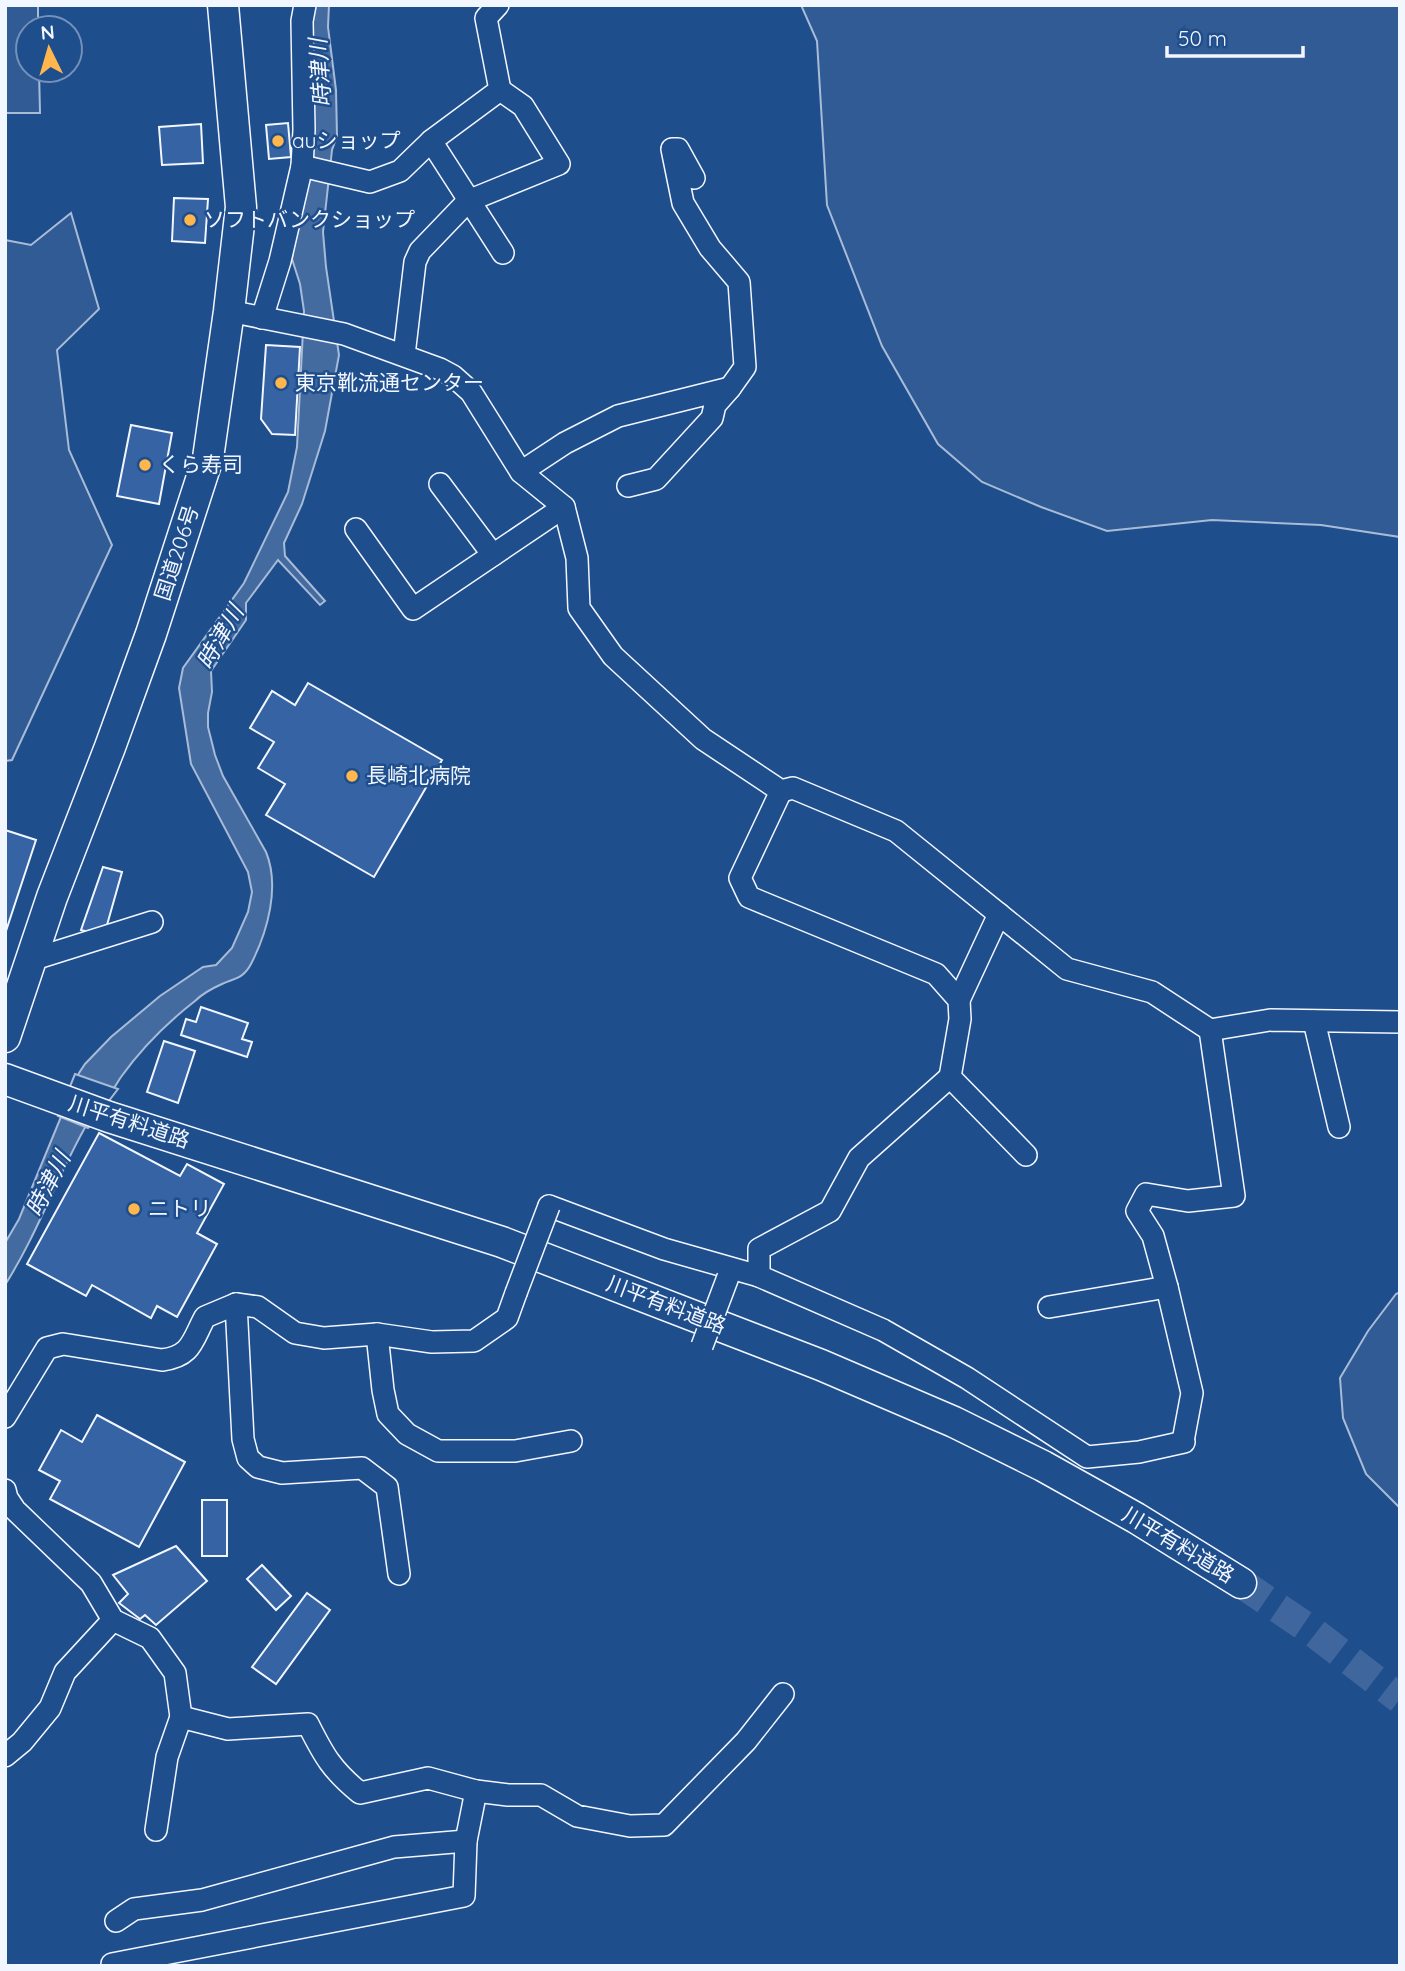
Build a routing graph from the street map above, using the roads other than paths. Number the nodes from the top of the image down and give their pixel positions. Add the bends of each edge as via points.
1 (223, 5) edge
2 (305, 5) edge
3 (498, 5) edge
4 (500, 90) junction
5 (430, 141) junction
6 (302, 166) junction
7 (694, 178) dead end
8 (468, 201) junction
9 (503, 253) dead end
10 (229, 311) junction
11 (262, 317) junction
12 (404, 355) junction
13 (730, 388) junction
14 (521, 472) junction
15 (440, 484) dead end
16 (628, 486) dead end
17 (564, 507) junction
18 (356, 529) dead end
19 (493, 555) junction
20 (781, 791) junction
21 (999, 914) junction
22 (152, 922) dead end
23 (31, 960) junction
24 (959, 1000) junction
25 (1314, 1021) junction
26 (1400, 1022) edge
27 (1210, 1030) junction
28 (5, 1037) edge
29 (5, 1077) edge
30 (950, 1077) junction
31 (1339, 1127) dead end
32 (1026, 1156) dead end
33 (759, 1276) junction
34 (728, 1277) dead end
35 (1167, 1287) junction
36 (236, 1304) junction
37 (1049, 1307) dead end
38 (377, 1334) junction
39 (702, 1346) dead end
40 (5, 1417) edge
41 (570, 1441) dead end
42 (5, 1490) edge
43 (399, 1574) dead end
44 (1243, 1576) tunnel mouth
45 (113, 1620) junction
46 (783, 1694) dead end
47 (181, 1717) junction
48 (5, 1756) edge
49 (476, 1791) junction
50 (156, 1830) dead end
51 (466, 1841) junction
52 (116, 1922) dead end
53 (112, 1966) edge

1 - 10 highway, 国道206号 via 241,207
2 - 6 street
3 - 4 street via 486,18
4 - 5 street
4 - 8 street via 523,106 559,164
5 - 6 street via 400,171 370,182
5 - 8 street
6 - 11 street
7 - 13 street via 678,149 672,149 683,203 710,248 739,282 745,367
8 - 9 street
8 - 12 street via 415,262
10 - 11 street
10 - 23 highway, 国道206号 via 208,458 151,634
11 - 12 street via 344,334
12 - 14 street via 446,372 471,392
13 - 14 street via 618,416
13 - 16 street via 715,405 712,418 656,479
14 - 17 street
15 - 19 street
17 - 19 street
17 - 20 street via 577,558 579,608 613,656 703,739
18 - 19 street via 413,609
20 - 21 street via 793,788 896,831
20 - 24 street via 740,878 749,897 936,974
21 - 24 street
21 - 27 street via 1067,969 1152,992
22 - 23 street
23 - 28 highway, 国道206号
24 - 30 street
25 - 26 street
25 - 27 street via 1270,1020
25 - 31 street
27 - 35 street via 1234,1196 1188,1200 1146,1194 1138,1211 1153,1236
29 - 44 highway, 川平有料道路 via 46,1082 62,1093 113,1111 502,1242 821,1365 1043,1466
30 - 32 street
30 - 33 street via 859,1157 830,1211 759,1249
33 - 35 street via 883,1330 967,1378 1087,1457 1139,1452 1183,1441 1192,1393
33 - 38 street, bridge via 664,1250 549,1206 507,1318 474,1341 432,1342
34 - 39 street, bridge
35 - 37 street
36 - 38 street via 258,1307 295,1333 324,1338
36 - 40 street via 205,1317 178,1358 162,1360 62,1344 47,1348
36 - 43 street via 243,1439 248,1458 258,1467 282,1474 362,1468 387,1487
38 - 41 street via 388,1414 407,1434 438,1451 515,1451
42 - 45 street via 15,1510 91,1583
45 - 47 street via 150,1638 175,1673
45 - 48 street via 65,1672 50,1709
46 - 49 street via 746,1741 664,1825 630,1826 577,1816 541,1795
47 - 49 street via 228,1729 308,1724 340,1776 360,1793 428,1778
47 - 50 street via 167,1757
49 - 51 street
51 - 52 street via 394,1847 202,1899 134,1909
51 - 53 street via 464,1896

